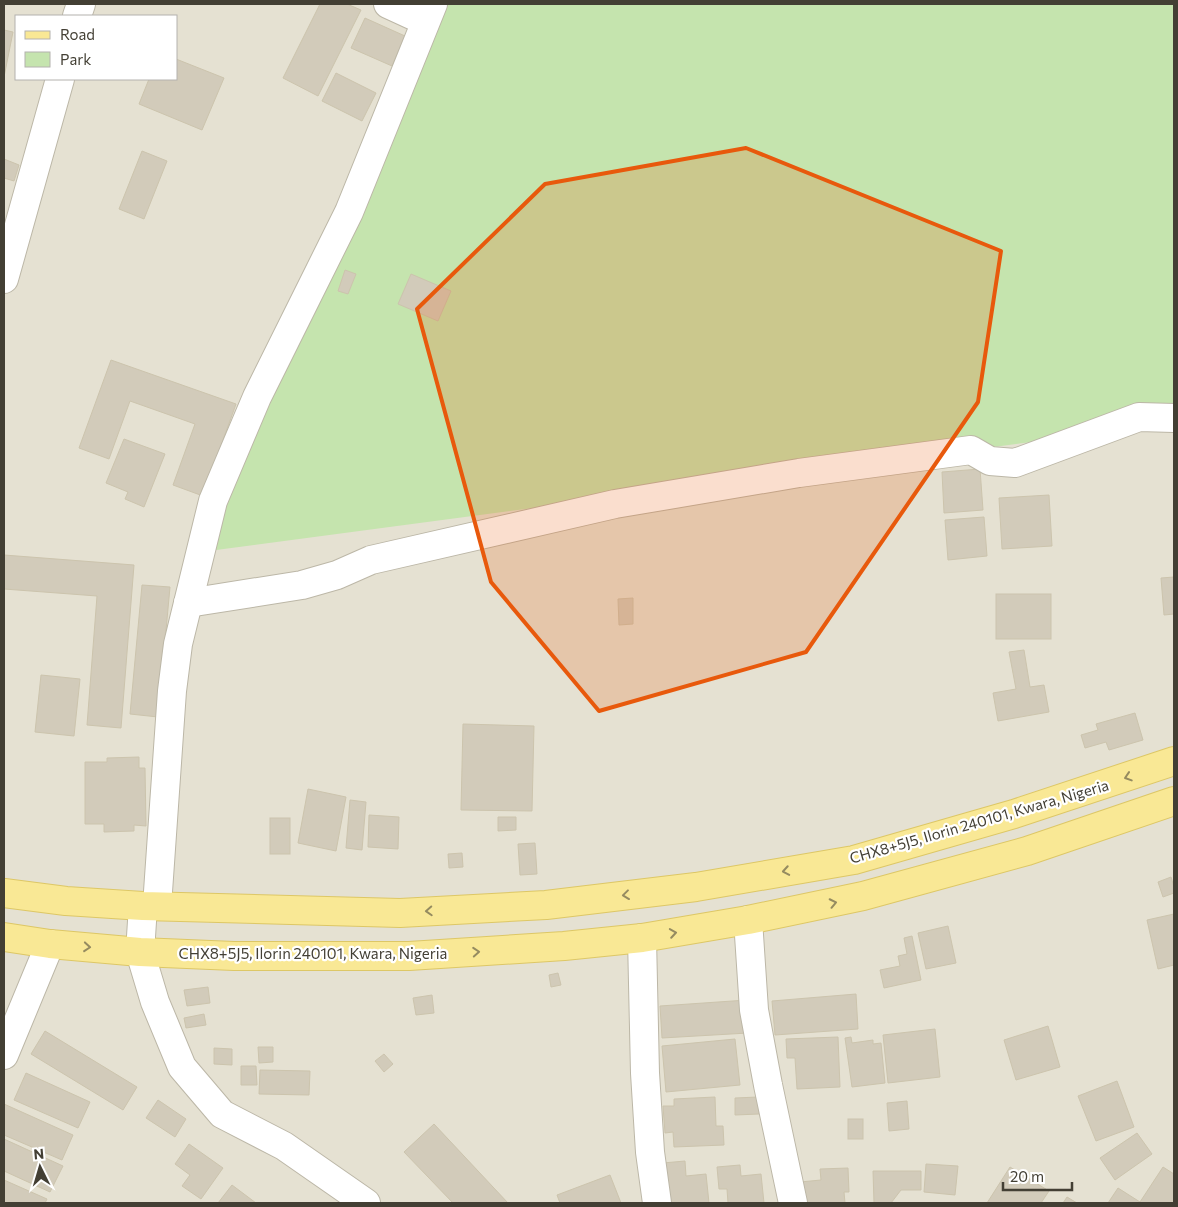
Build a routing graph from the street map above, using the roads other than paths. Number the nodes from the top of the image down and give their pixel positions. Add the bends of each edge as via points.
1 (388, 4) edge
2 (429, 12) edge
3 (60, 80) edge
4 (4, 279) edge
5 (1174, 418) edge
6 (188, 603) junction
7 (1174, 761) edge
8 (1174, 801) edge
9 (4, 893) edge
10 (150, 906) junction
11 (748, 920) junction
12 (4, 937) edge
13 (642, 938) junction
14 (50, 944) junction
15 (140, 952) junction
16 (4, 1054) edge
17 (366, 1203) edge
18 (656, 1203) edge
19 (794, 1203) edge

1 - 2 street
2 - 6 street via 348,212 257,398 213,502
3 - 4 street
5 - 6 street via 1139,417 1015,463 990,460 971,450 799,473 614,504 371,560 337,575 302,585
6 - 10 street via 178,644 172,691
7 -> 10 main road, CHX8+5J5, Ilorin 240101, Kwara, Nigeria via 1014,814 854,860 696,887 546,905 400,913
11 -> 8 main road, CHX8+5J5, Ilorin 240101, Kwara, Nigeria via 863,896 1027,851
9 - 10 main road, CHX8+5J5, Ilorin 240101, Kwara, Nigeria
10 - 15 street
13 -> 11 main road, CHX8+5J5, Ilorin 240101, Kwara, Nigeria
11 - 19 street via 754,1010
12 - 14 main road, CHX8+5J5, Ilorin 240101, Kwara, Nigeria
15 -> 13 main road, CHX8+5J5, Ilorin 240101, Kwara, Nigeria via 234,956 409,956
13 - 18 street via 645,1073
14 -> 15 main road, CHX8+5J5, Ilorin 240101, Kwara, Nigeria
14 - 16 street
15 - 17 street via 155,1002 182,1067 222,1114 284,1146

